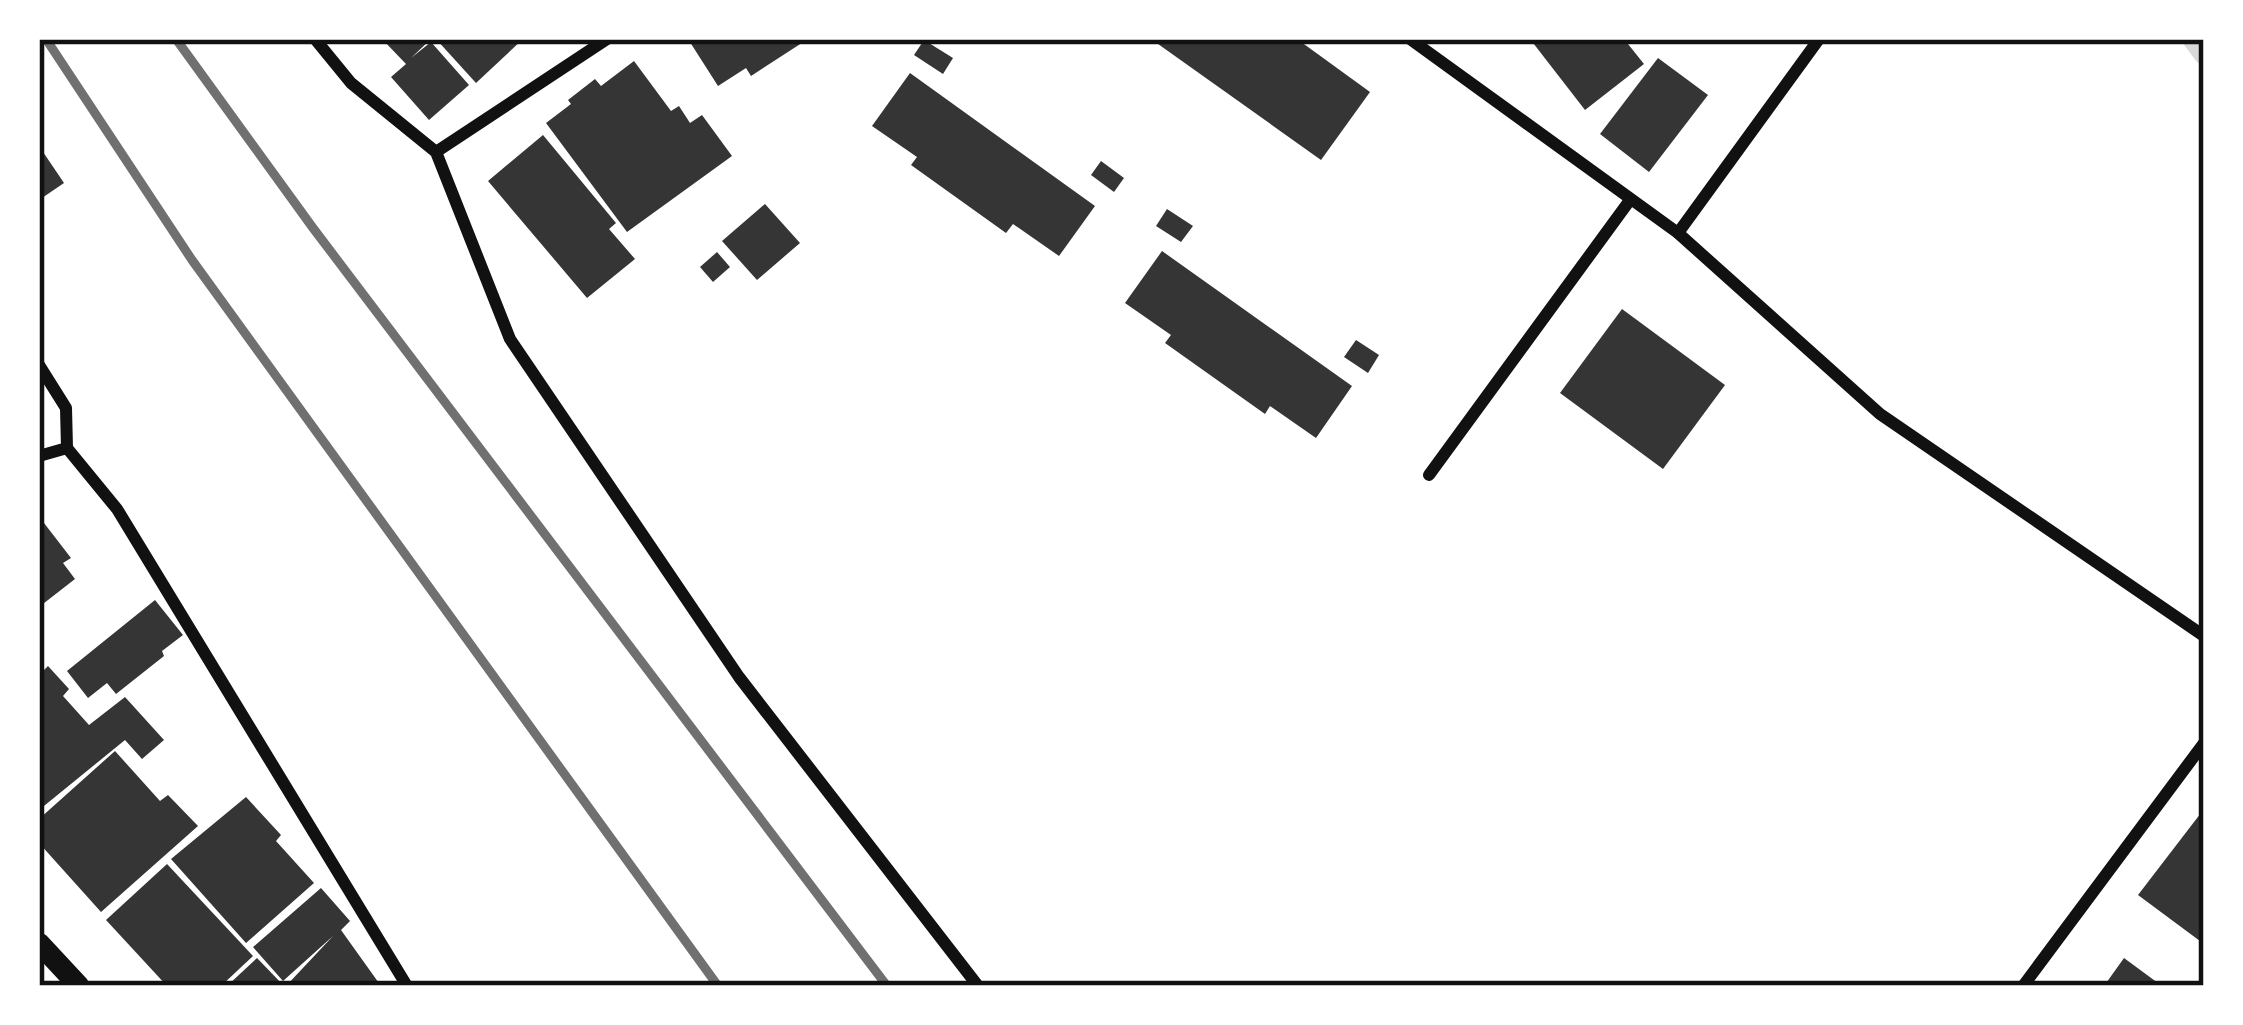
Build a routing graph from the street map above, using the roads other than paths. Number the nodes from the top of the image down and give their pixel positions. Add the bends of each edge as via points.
1 (315, 39) edge
2 (607, 39) edge
3 (1410, 39) edge
4 (1819, 39) edge
5 (436, 152) junction
6 (1630, 200) junction
7 (1678, 233) junction
8 (39, 365) edge
9 (67, 448) junction
10 (39, 456) edge
11 (1429, 475) dead end
12 (2204, 636) edge
13 (2204, 743) edge
14 (39, 943) edge
15 (79, 986) edge
16 (406, 986) edge
17 (978, 986) edge
18 (2023, 986) edge

1 - 5 street via 351,83
2 - 5 street
3 - 6 street
4 - 7 street
5 - 17 street via 509,339 739,677
6 - 7 street
6 - 11 street
7 - 12 street via 1880,414
8 - 9 street via 66,408
9 - 10 street
9 - 16 street via 117,509
13 - 18 street
14 - 15 street

